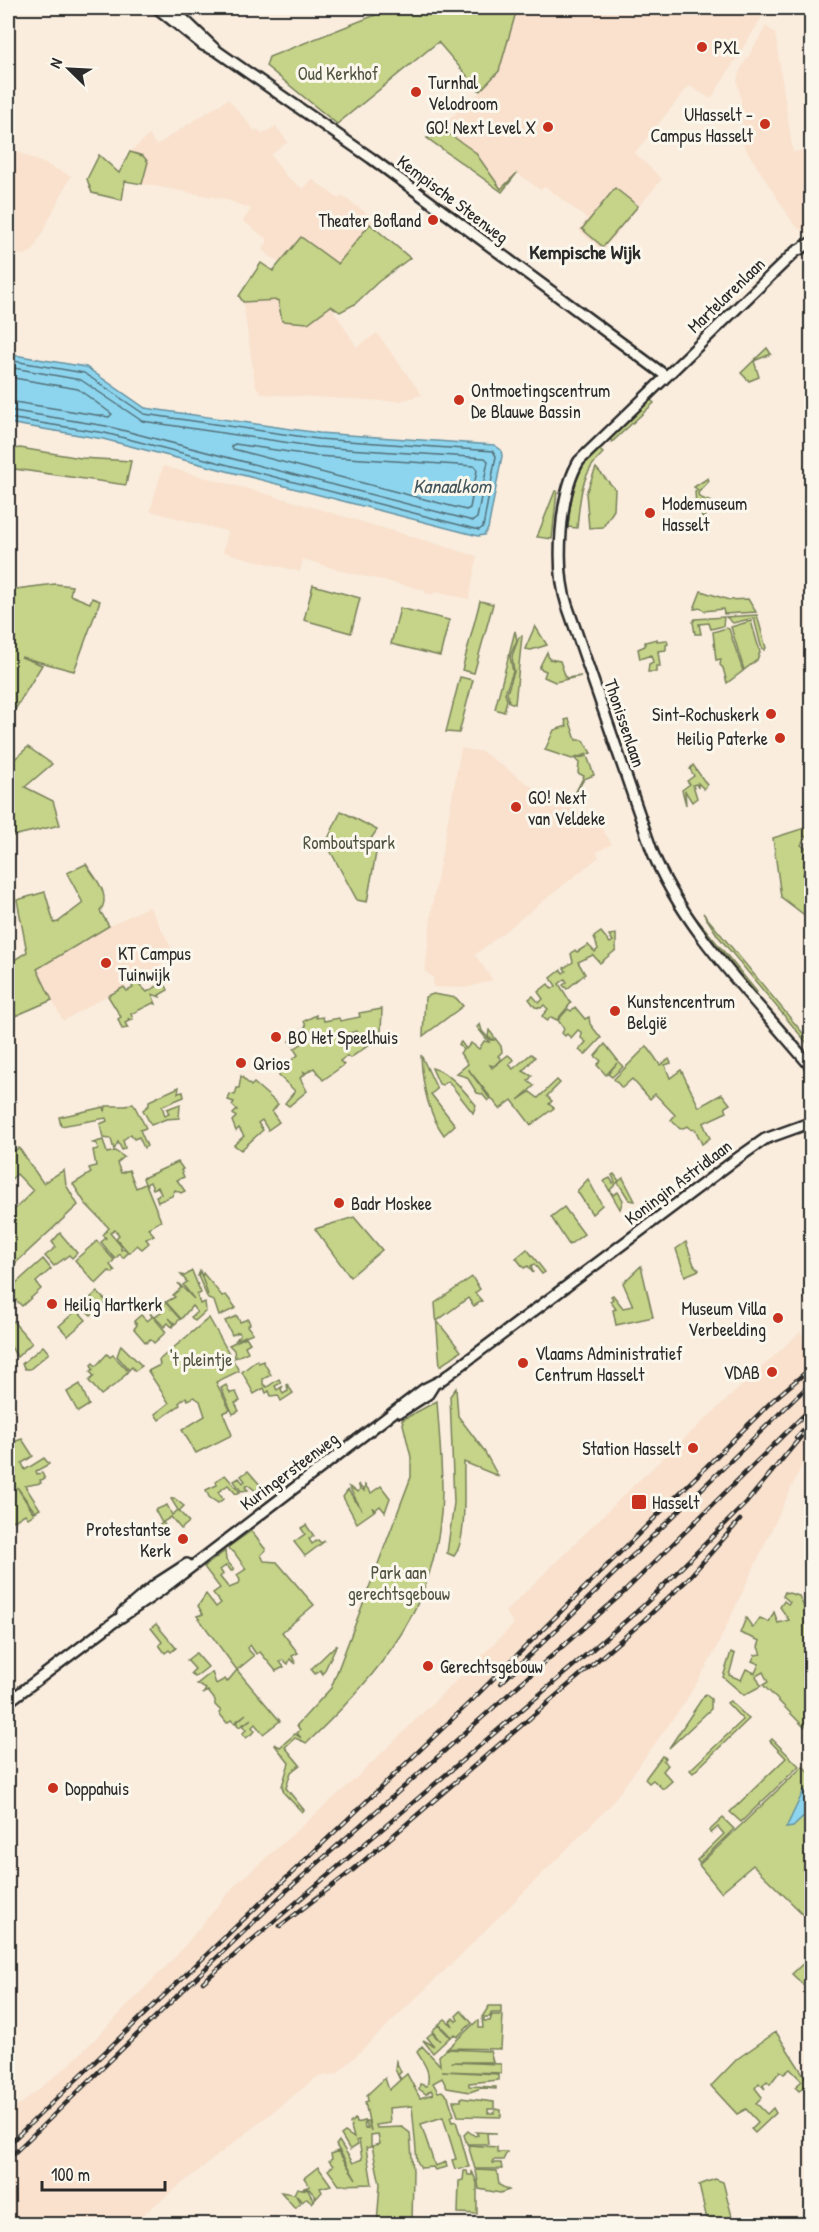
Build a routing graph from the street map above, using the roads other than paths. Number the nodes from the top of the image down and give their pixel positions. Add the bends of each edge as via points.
1 (157, 8) edge
2 (172, 8) edge
3 (217, 51) junction
4 (812, 242) edge
5 (666, 376) junction
6 (812, 1068) edge
7 (812, 1122) edge
8 (433, 1386) joint
9 (8, 1702) edge

1 - 3 main road, Kempische Steenweg via 202,45
2 - 3 main road, Kempische Steenweg
3 - 5 main road, Kempische Steenweg via 371,158
4 - 5 main road, Martelarenlaan via 795,252
5 - 6 main road, Thonissenlaan via 574,468 567,492 561,588 666,881 696,929
7 - 8 main road, Koningin Astridlaan via 765,1139
8 - 9 main road, Kuringersteenweg

